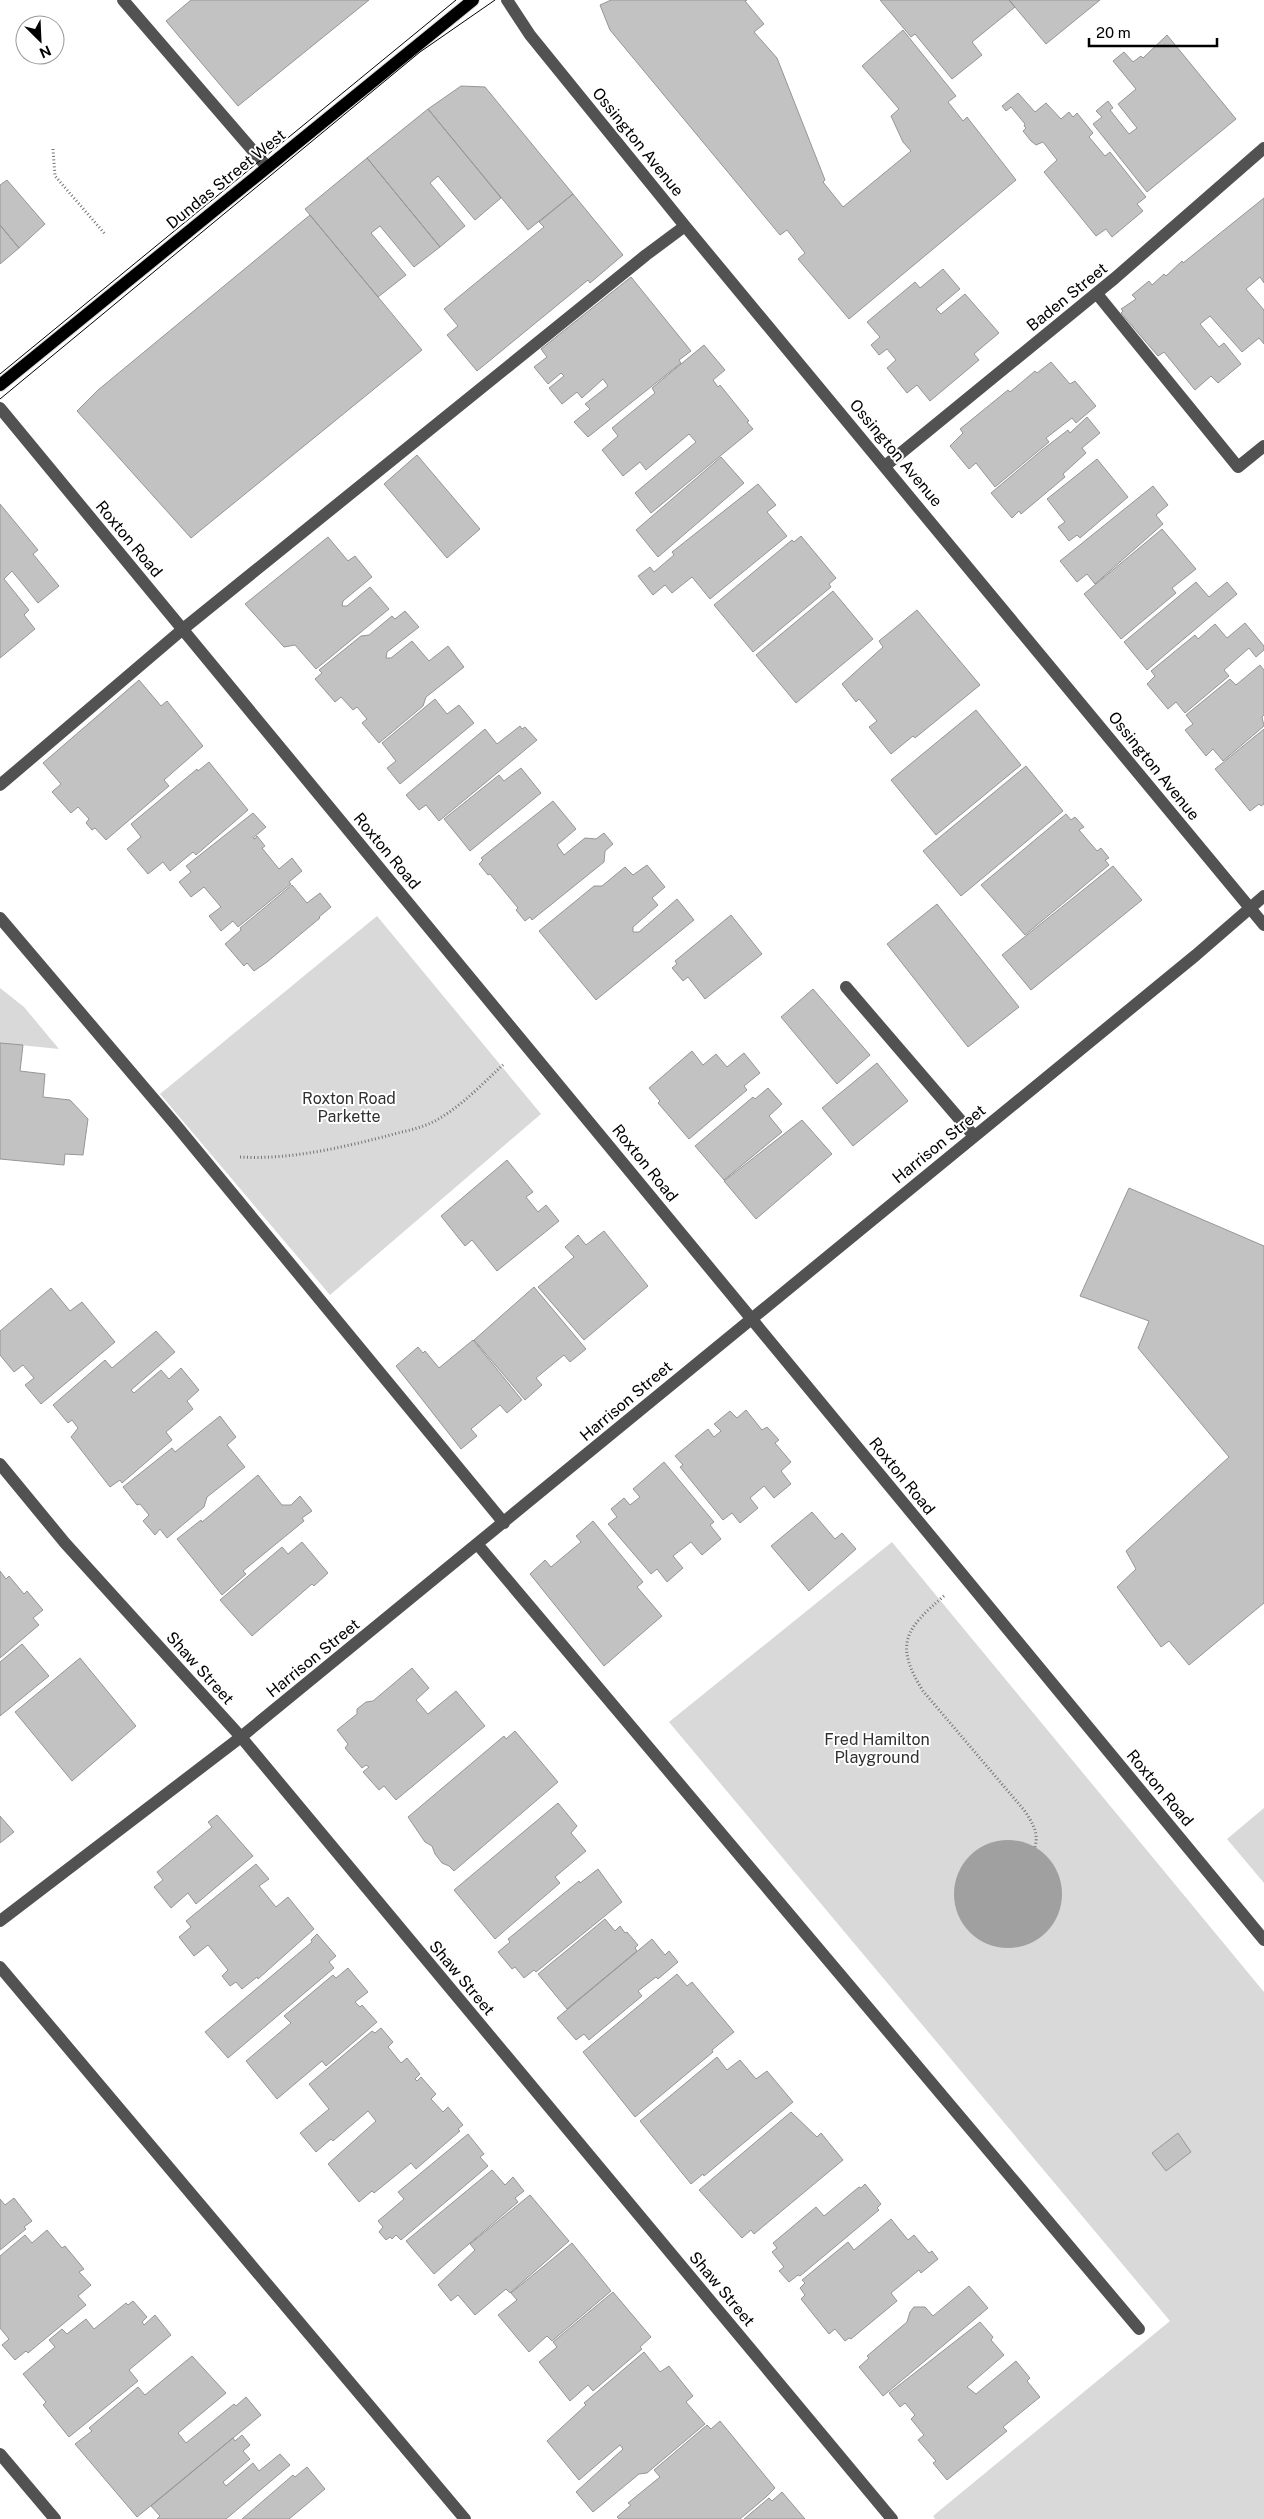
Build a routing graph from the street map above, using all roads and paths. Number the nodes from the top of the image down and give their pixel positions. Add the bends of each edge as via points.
1 (123, 0) edge
2 (473, 0) edge
3 (507, 0) edge
4 (1264, 148) edge
5 (53, 149) dead end
6 (267, 167) junction
7 (685, 226) junction
8 (104, 234) dead end
9 (1097, 294) junction
10 (0, 384) edge
11 (0, 408) edge
12 (1264, 446) edge
13 (885, 466) junction
14 (183, 629) junction
15 (0, 785) edge
16 (1264, 896) edge
17 (1250, 908) junction
18 (0, 918) edge
19 (1264, 925) edge
20 (846, 987) dead end
21 (504, 1064) dead end
22 (974, 1136) junction
23 (234, 1156) dead end
24 (751, 1318) junction
25 (0, 1464) edge
26 (504, 1523) junction
27 (478, 1545) junction
28 (944, 1596) dead end
29 (241, 1737) junction
30 (1035, 1847) dead end
31 (0, 1921) edge
32 (1264, 1940) edge
33 (0, 1967) edge
34 (1139, 2329) dead end
35 (0, 2454) edge
36 (55, 2519) edge
37 (465, 2519) edge
38 (892, 2519) edge

1 - 6 street
2 - 6 main road, Dundas Street West
3 - 7 street, Ossington Avenue via 530,35
4 - 9 street, Baden Street
5 - 8 path via 55,176
6 - 10 main road, Dundas Street West
7 - 13 street, Ossington Avenue
7 - 14 street
9 - 12 street via 1238,467
9 - 13 street, Baden Street
11 - 14 street, Roxton Road
13 - 17 street, Ossington Avenue
14 - 15 street
14 - 24 street, Roxton Road
16 - 17 street, Harrison Street
17 - 19 street, Ossington Avenue
17 - 22 street, Harrison Street
18 - 26 street via 175,1124
20 - 22 street
21 - 23 path via 446,1114 415,1129 319,1151 266,1157
22 - 24 street, Harrison Street
24 - 26 street, Harrison Street
24 - 32 street, Roxton Road
25 - 29 street, Shaw Street via 64,1543
26 - 27 street, Harrison Street
27 - 29 street, Harrison Street
27 - 34 street
28 - 30 path via 912,1627 906,1642 912,1674 922,1691 1024,1810 1034,1826
29 - 31 street, Harrison Street
29 - 38 street, Shaw Street
33 - 37 street
35 - 36 street

